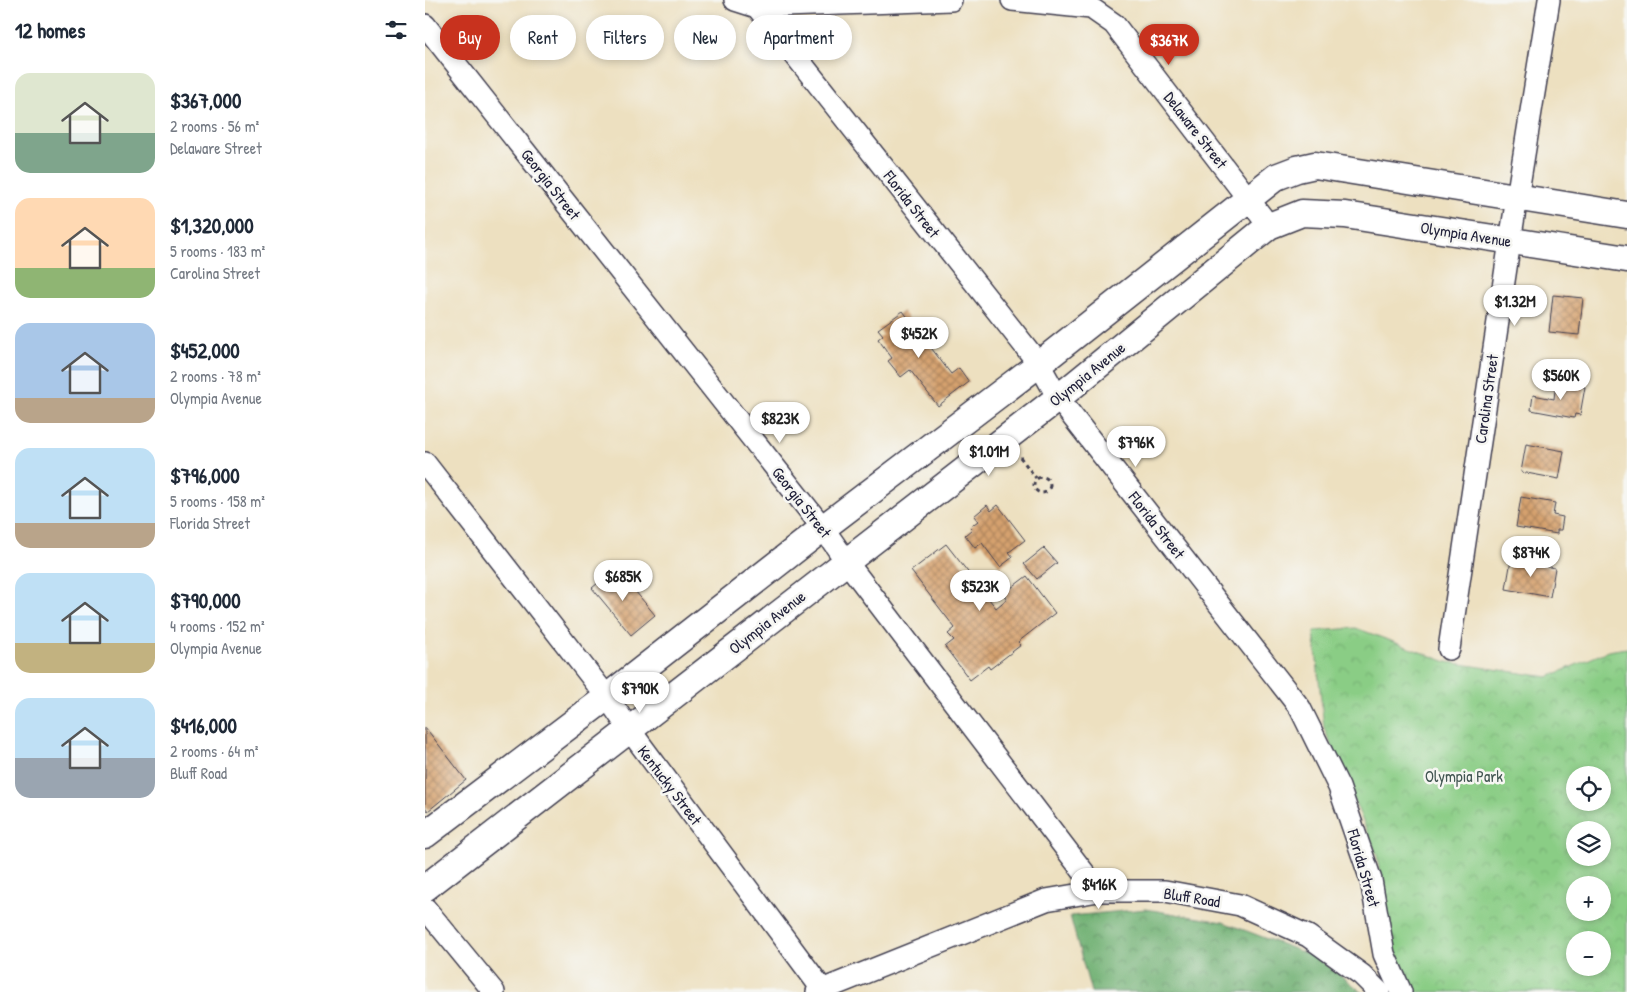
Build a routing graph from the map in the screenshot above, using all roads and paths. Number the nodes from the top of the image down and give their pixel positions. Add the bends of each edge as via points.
1 (735, 0) edge
2 (951, 0) edge
3 (1012, 0) edge
4 (1549, 0) edge
5 (757, 7) junction
6 (425, 25) edge
7 (1517, 197) junction
8 (1249, 199) junction
9 (1627, 214) edge
10 (1269, 226) junction
11 (1510, 241) junction
12 (1627, 259) edge
13 (1039, 364) junction
14 (1058, 398) junction
15 (425, 463) edge
16 (1034, 488) joint
17 (823, 528) junction
18 (846, 561) junction
19 (1449, 649) dead end
20 (607, 698) junction
21 (629, 729) junction
22 (425, 835) edge
23 (425, 888) edge
24 (1098, 892) junction
25 (425, 908) edge
26 (819, 991) edge
27 (494, 992) edge
28 (1379, 992) edge
29 (1401, 992) edge

1 - 5 street
2 - 5 street
3 - 8 street, Delaware Street via 1091,8 1114,24
4 - 7 street, Carolina Street
5 - 13 street, Florida Street
6 - 17 street, Georgia Street
7 - 8 main road via 1315,165 1275,177
7 - 9 main road
7 - 11 street, Carolina Street
8 - 10 street, Delaware Street
8 - 13 main road
10 - 11 main road, Olympia Avenue via 1303,213 1345,215
10 - 14 main road, Olympia Avenue
11 - 12 main road, Olympia Avenue
11 - 19 street, Carolina Street
13 - 14 street, Florida Street
13 - 17 main road
14 - 18 main road, Olympia Avenue
14 - 29 street, Florida Street via 1301,708 1339,786 1371,880 1384,954
15 - 20 street, Kentucky Street
16 - 16 path via 1033,483 1039,477 1049,480 1049,489 1045,492 1040,493
17 - 18 street, Georgia Street
17 - 20 main road
18 - 21 main road, Olympia Avenue
18 - 24 street, Georgia Street
20 - 21 street, Kentucky Street
20 - 22 main road
21 - 23 main road, Olympia Avenue
21 - 26 street, Kentucky Street
24 - 26 street, Bluff Road via 1047,900
24 - 28 street, Bluff Road via 1165,891 1240,905 1308,936 1362,975
25 - 27 street

